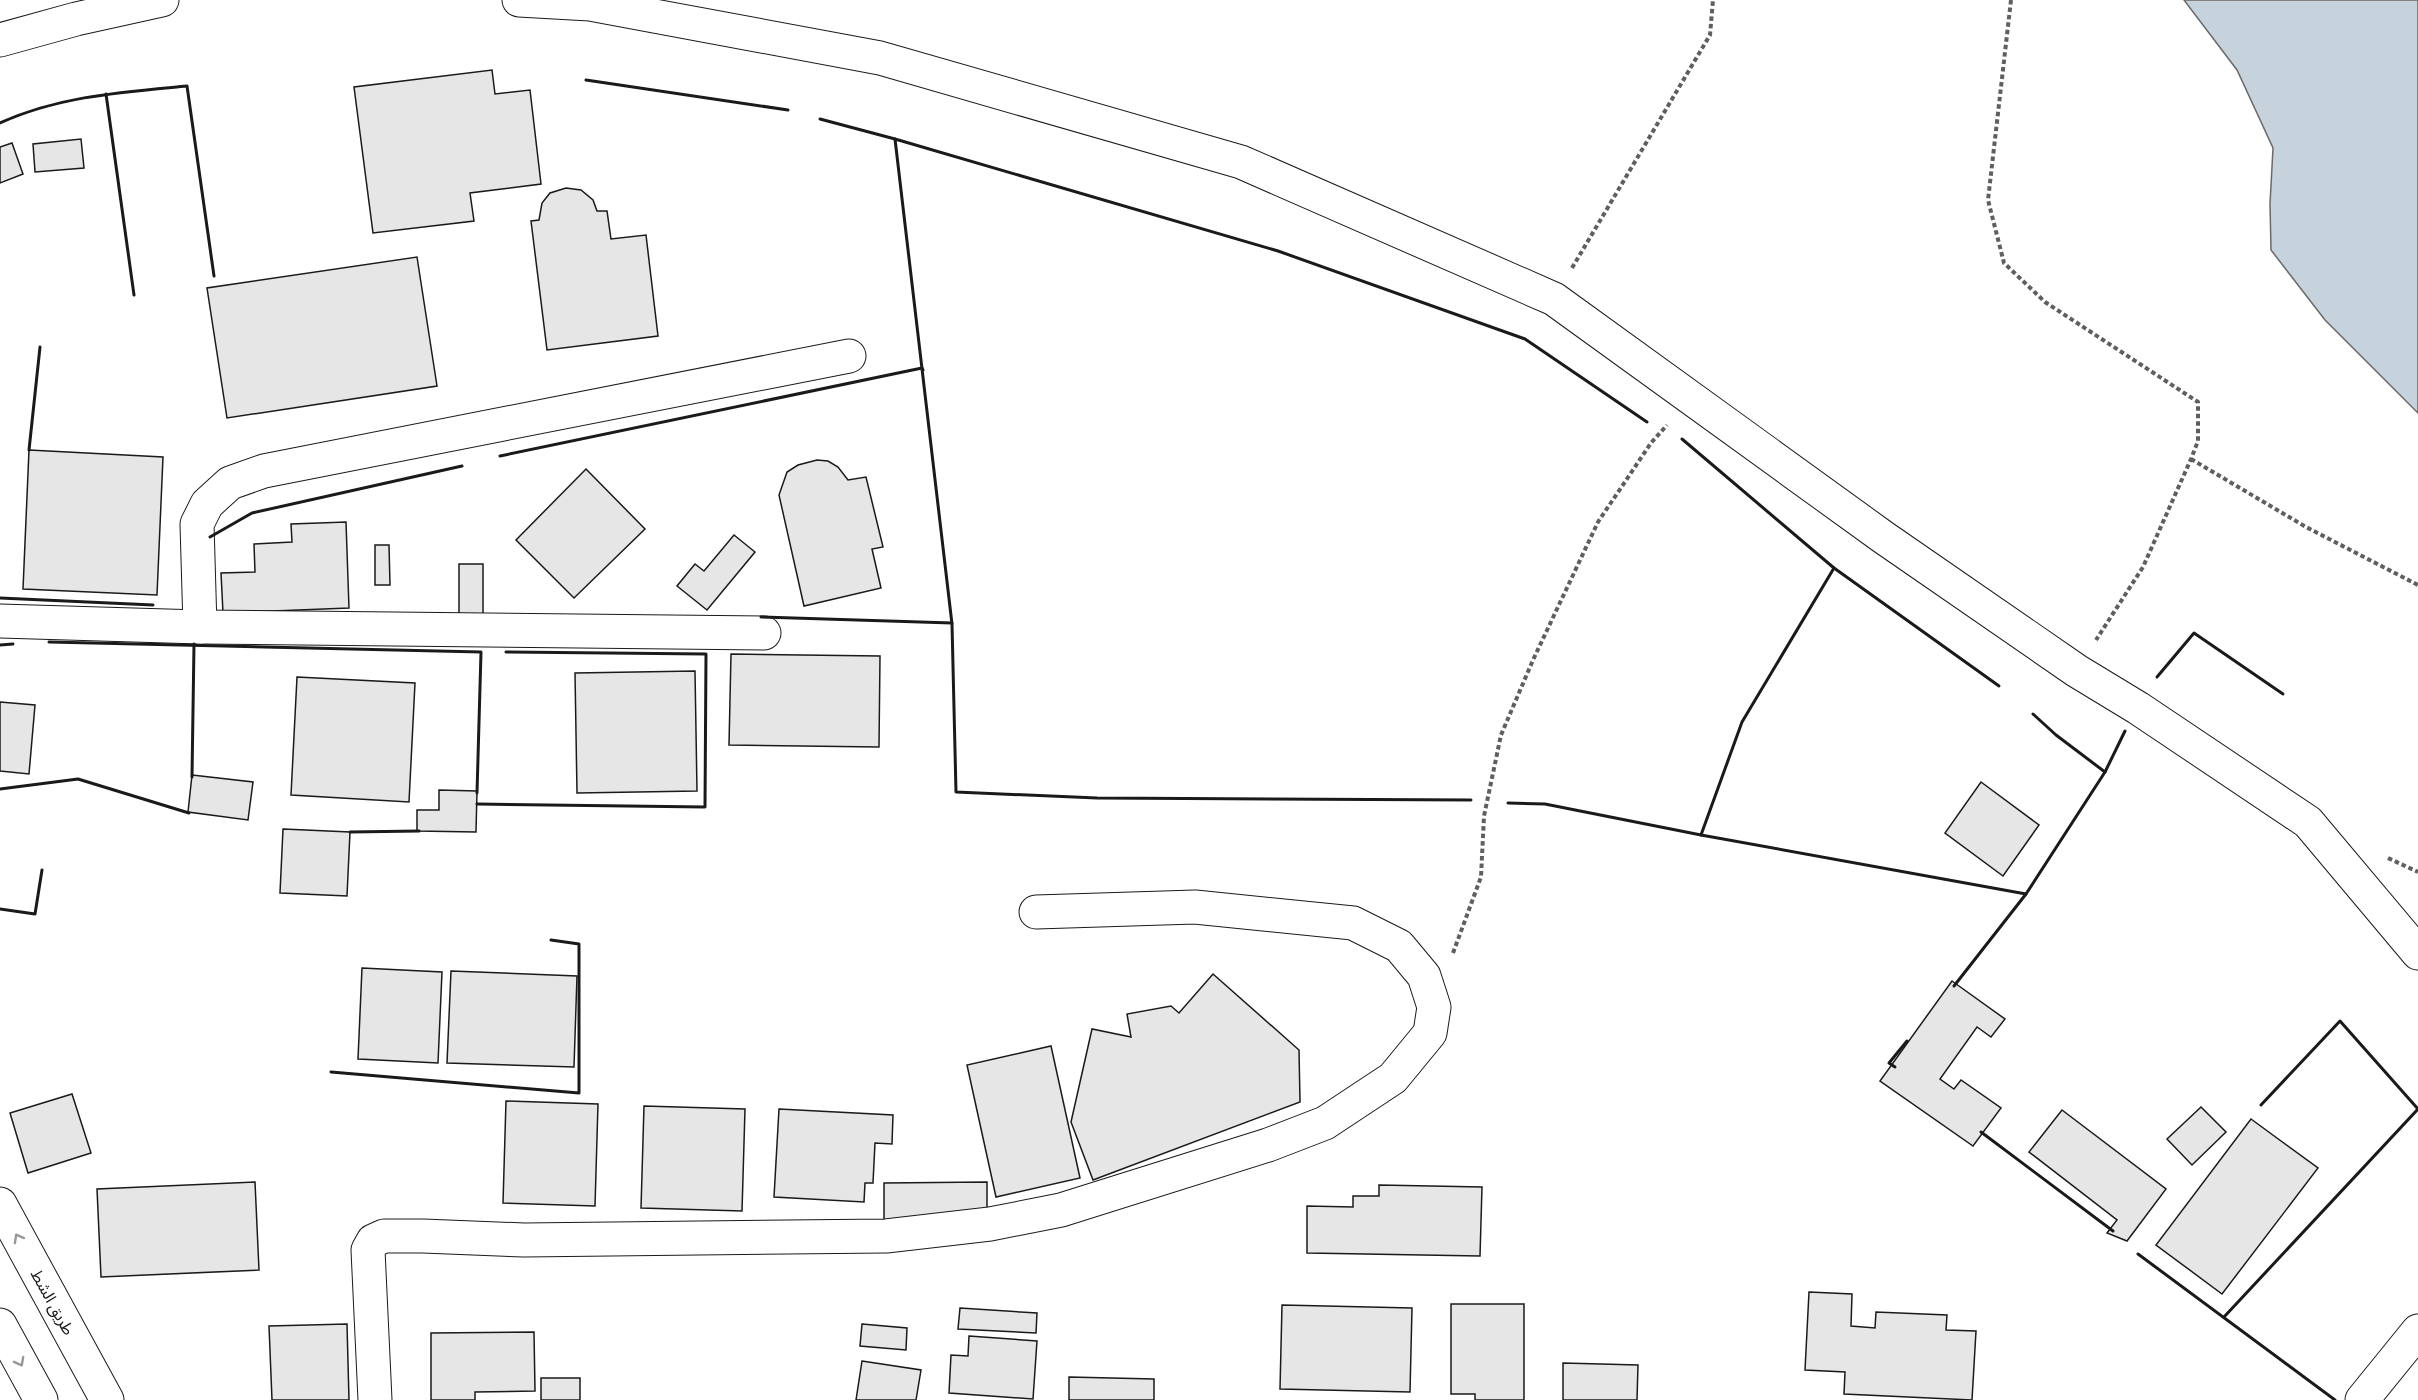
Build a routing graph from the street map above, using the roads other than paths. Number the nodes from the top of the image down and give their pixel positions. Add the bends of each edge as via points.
1 (162, 0) edge
2 (519, 0) edge
3 (0, 40) edge
4 (849, 356) dead end
5 (0, 621) edge
6 (200, 627) junction
7 (764, 633) dead end
8 (1036, 912) dead end
9 (2418, 953) edge
10 (0, 1204) edge
11 (0, 1324) edge
12 (2416, 1336) edge
13 (40, 1400) edge
14 (106, 1400) edge
15 (375, 1400) edge
16 (2362, 1400) edge

1 - 3 main road
2 - 9 main road via 590,4 880,58 1241,162 1554,298 1884,537 2077,671 2308,822
4 - 6 main road via 264,471 230,483 207,504 197,524
5 - 6 main road
6 - 7 main road
8 - 15 main road via 1195,907 1353,923 1399,946 1424,976 1434,1007 1430,1033 1394,1078 1325,1123 1061,1210 990,1224 886,1236 524,1240 384,1236 373,1241 368,1250
14 -> 10 main road, طريق الشط
11 -> 13 main road
12 - 16 main road

